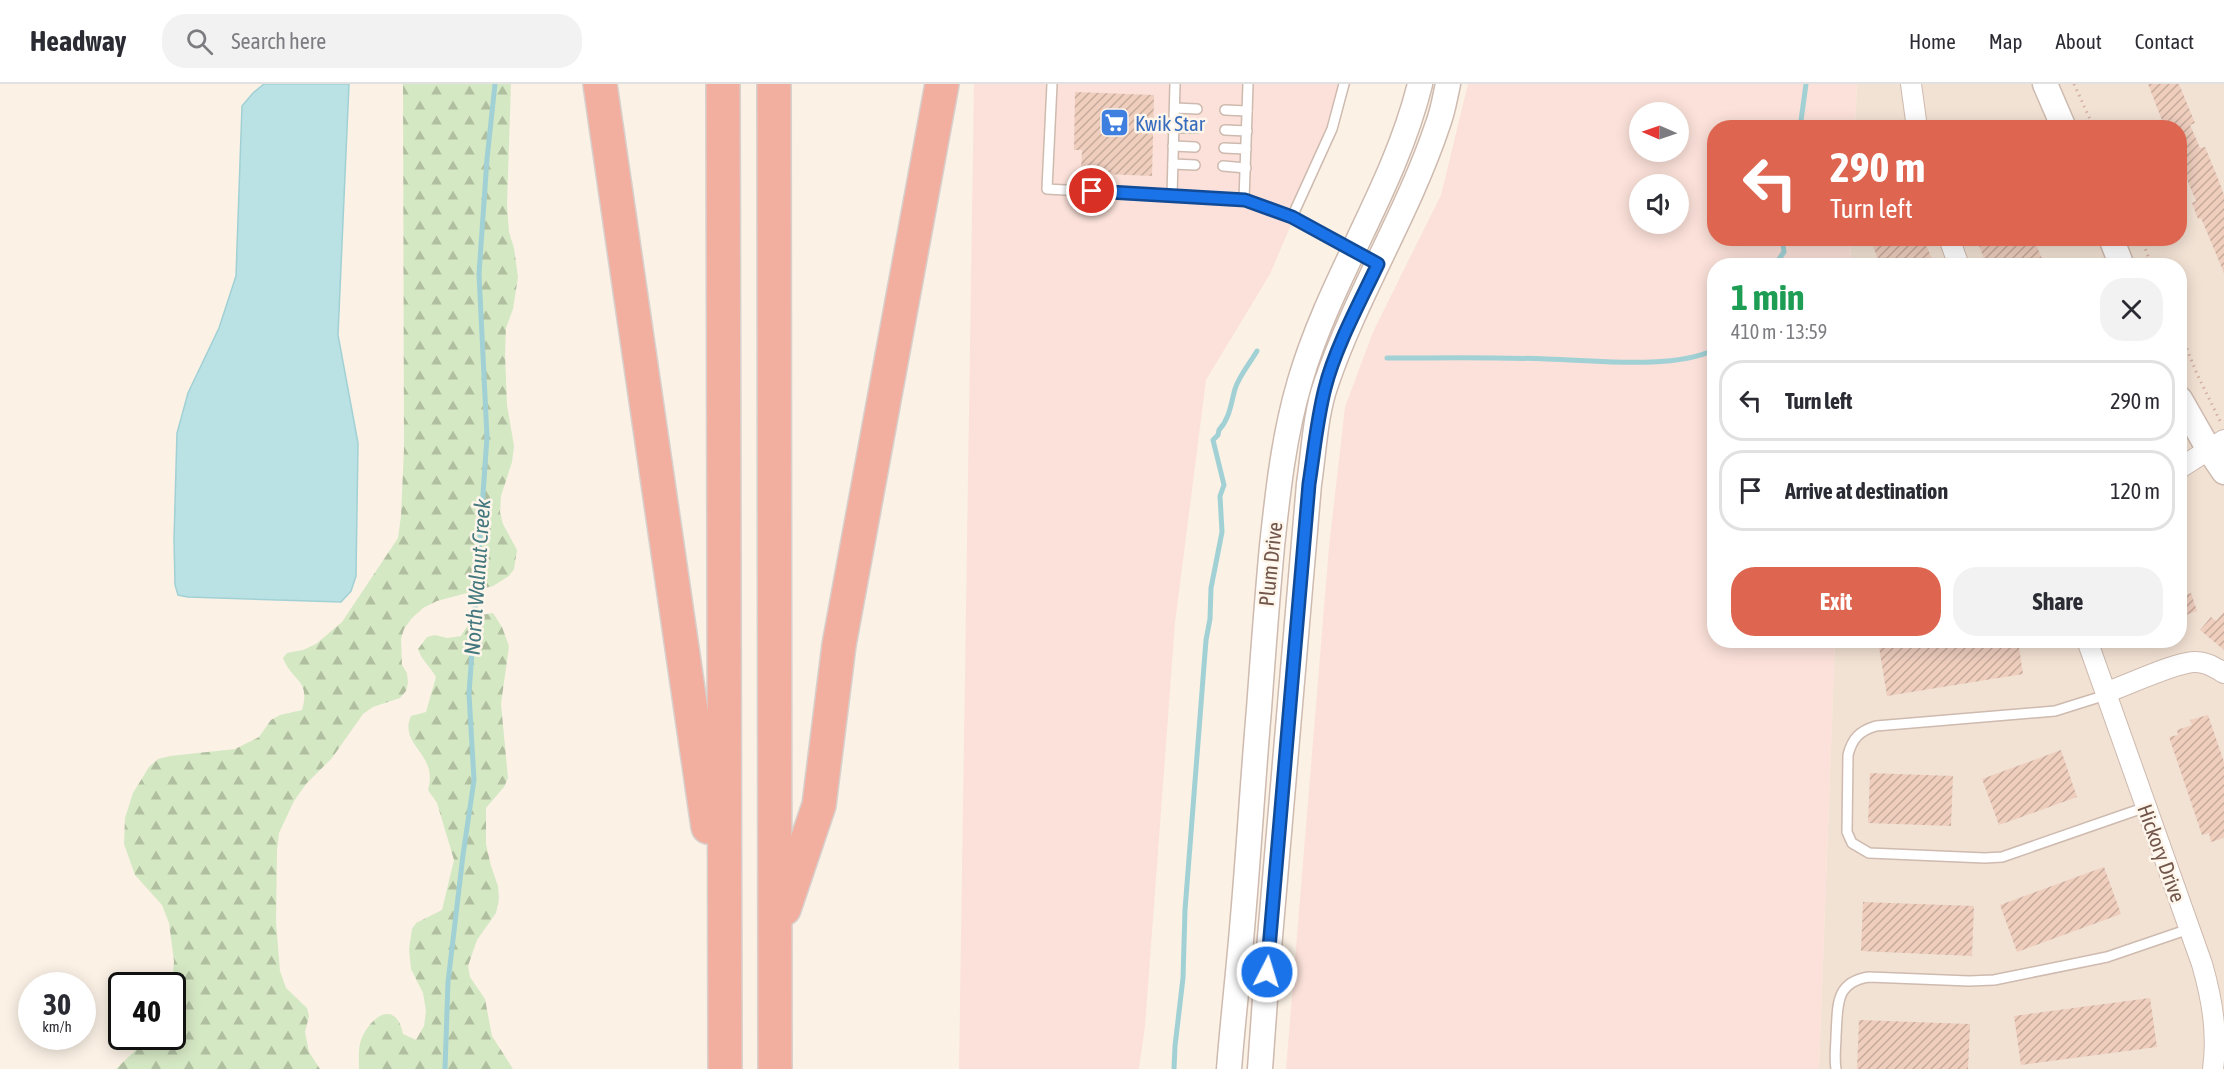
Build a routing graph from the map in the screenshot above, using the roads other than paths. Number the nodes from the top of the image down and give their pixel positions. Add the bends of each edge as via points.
1 (600, 84) edge
2 (723, 84) edge
3 (774, 84) edge
4 (942, 84) edge
5 (1052, 84) edge
6 (1175, 84) edge
7 (1248, 84) edge
8 (1344, 84) edge
9 (1420, 84) edge
10 (1448, 84) edge
11 (1911, 84) edge
12 (2045, 84) edge
13 (1175, 108) junction
14 (1197, 109) dead end
15 (1225, 110) dead end
16 (1247, 111) junction
17 (1916, 120) edge
18 (2061, 120) edge
19 (1174, 128) junction
20 (1196, 128) dead end
21 (1225, 130) dead end
22 (1247, 130) junction
23 (1173, 146) junction
24 (1195, 147) dead end
25 (1224, 148) dead end
26 (1246, 149) junction
27 (1173, 164) junction
28 (1195, 165) dead end
29 (1223, 166) dead end
30 (1246, 168) junction
31 (1172, 196) junction
32 (1245, 200) junction
33 (1292, 217) junction
34 (1353, 251) junction
35 (1378, 264) junction
36 (2187, 408) edge
37 (2216, 445) edge
38 (2187, 464) edge
39 (2224, 472) edge
40 (2090, 648) edge
41 (2224, 673) edge
42 (2106, 695) junction
43 (2146, 807) junction
44 (2189, 929) junction
45 (1256, 931) junction
46 (775, 936) junction
47 (725, 945) junction
48 (725, 1069) edge
49 (775, 1069) edge
50 (1229, 1069) edge
51 (1260, 1069) edge
52 (1836, 1069) edge
53 (2213, 1069) edge

1 - 47 highway
2 - 47 highway
3 - 46 highway
4 - 46 highway via 839,645 819,805
5 - 31 lane via 1047,189
6 - 13 lane
7 - 16 lane
8 - 33 lane via 1332,129
9 - 34 street, Plum Drive via 1407,132
10 - 35 street, Plum Drive via 1439,123
11 - 17 street
12 - 18 street
13 - 14 lane
13 - 19 lane
15 - 16 lane
16 - 22 lane
19 - 20 lane
19 - 23 lane
21 - 22 lane
22 - 26 lane
23 - 24 lane
23 - 27 lane
25 - 26 lane
26 - 30 lane
27 - 28 lane
27 - 31 lane
29 - 30 lane
30 - 32 lane
31 - 32 lane
32 - 33 lane
33 - 34 lane
34 - 35 lane
34 - 45 street, Plum Drive via 1300,379 1279,481 1263,638
35 - 45 street, Plum Drive via 1325,387 1316,434
36 - 37 street
37 - 38 street
37 - 39 street
40 - 42 street, Hickory Drive
41 - 42 street via 2194,662
42 - 43 street, Hickory Drive
42 - 43 lane via 2055,711 1864,729 1850,745 1848,755 1847,832 1852,843 1869,853 2002,857
43 - 44 street, Hickory Drive
44 - 52 lane via 2117,955 1994,980 1858,979 1841,994 1838,1006
44 - 53 street, Hickory Drive via 2213,1006
45 - 50 street, Plum Drive
45 - 51 street, Plum Drive
46 - 49 highway
47 - 48 highway

